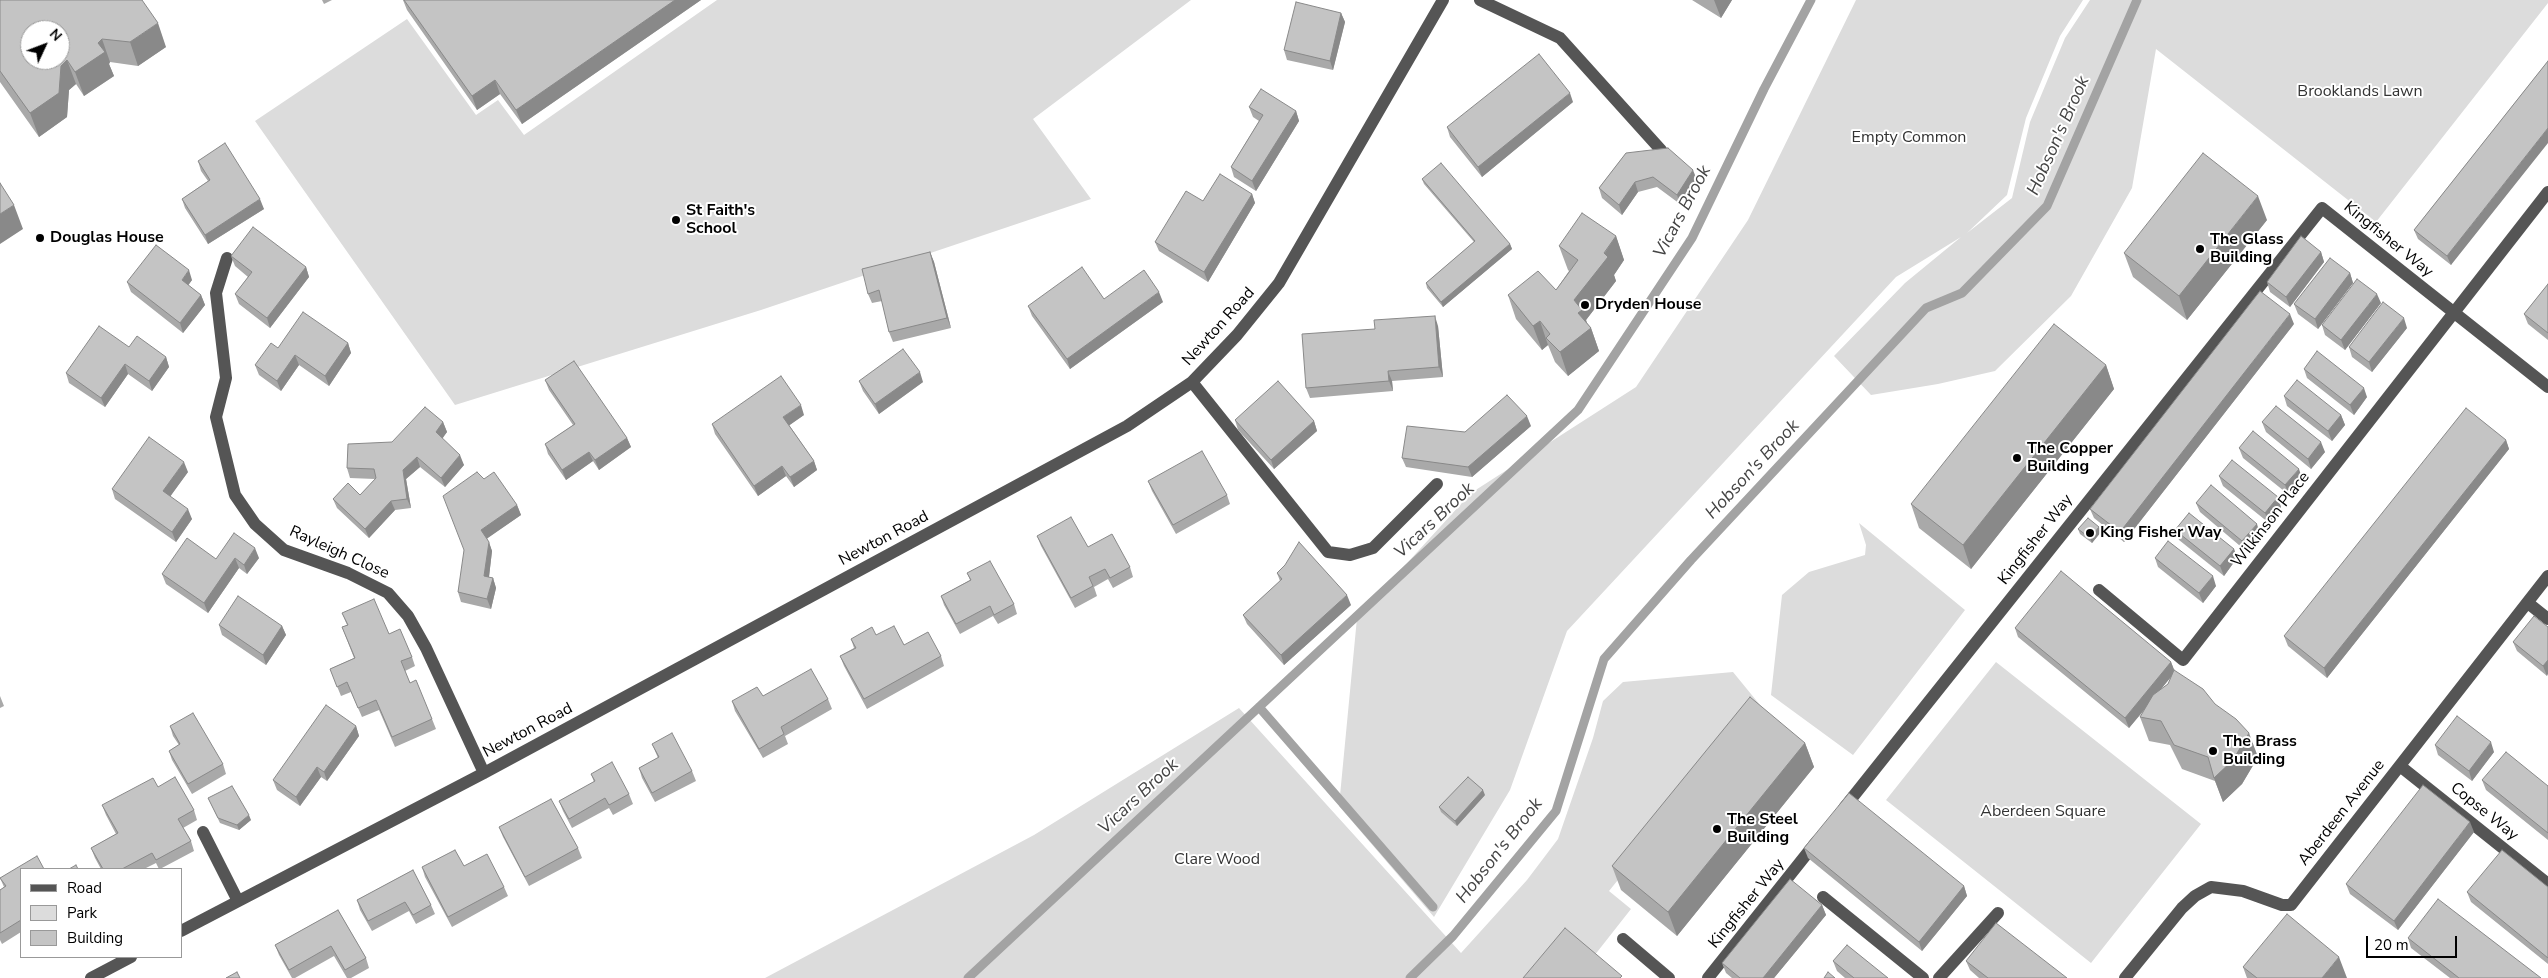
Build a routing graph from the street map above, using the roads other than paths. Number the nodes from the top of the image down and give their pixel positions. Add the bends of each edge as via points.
1 (1443, 0) edge
2 (1480, 0) edge
3 (1661, 150) edge
4 (2548, 192) edge
5 (227, 258) dead end
6 (2454, 313) junction
7 (1192, 382) junction
8 (2548, 387) edge
9 (1437, 484) dead end
10 (2548, 576) edge
11 (2099, 590) dead end
12 (2528, 603) junction
13 (2548, 619) edge
14 (2400, 766) junction
15 (484, 773) junction
16 (1838, 815) edge
17 (1826, 830) edge
18 (202, 832) dead end
19 (2548, 884) edge
20 (1823, 897) dead end
21 (238, 901) junction
22 (1998, 913) dead end
23 (182, 930) edge
24 (1622, 939) dead end
25 (129, 958) edge
26 (91, 978) edge
27 (1669, 978) edge
28 (1708, 978) edge
29 (1923, 978) edge
30 (1939, 978) edge
31 (2125, 978) edge

1 - 7 street, Newton Road via 1279,283 1238,335
2 - 3 street via 1560,38
4 - 6 street
5 - 15 street, Rayleigh Close via 216,293 226,378 216,417 235,495 255,524 284,550 348,573 388,593 408,616 426,648
6 - 8 street, Kingfisher Way
6 - 11 street, Wilkinson Place via 2182,660
6 - 16 street, Kingfisher Way via 2322,208
7 - 9 street via 1328,552 1350,555 1373,548
7 - 15 street, Newton Road via 1127,426
10 - 12 street, Aberdeen Avenue
12 - 13 street
12 - 14 street, Aberdeen Avenue
14 - 19 street, Copse Way
14 - 31 street, Aberdeen Avenue via 2290,905 2243,890 2211,888 2182,908
15 - 21 street, Newton Road
17 - 28 street, Kingfisher Way
18 - 21 street
20 - 29 street
21 - 23 street, Newton Road
22 - 30 street
24 - 27 street
25 - 26 street

